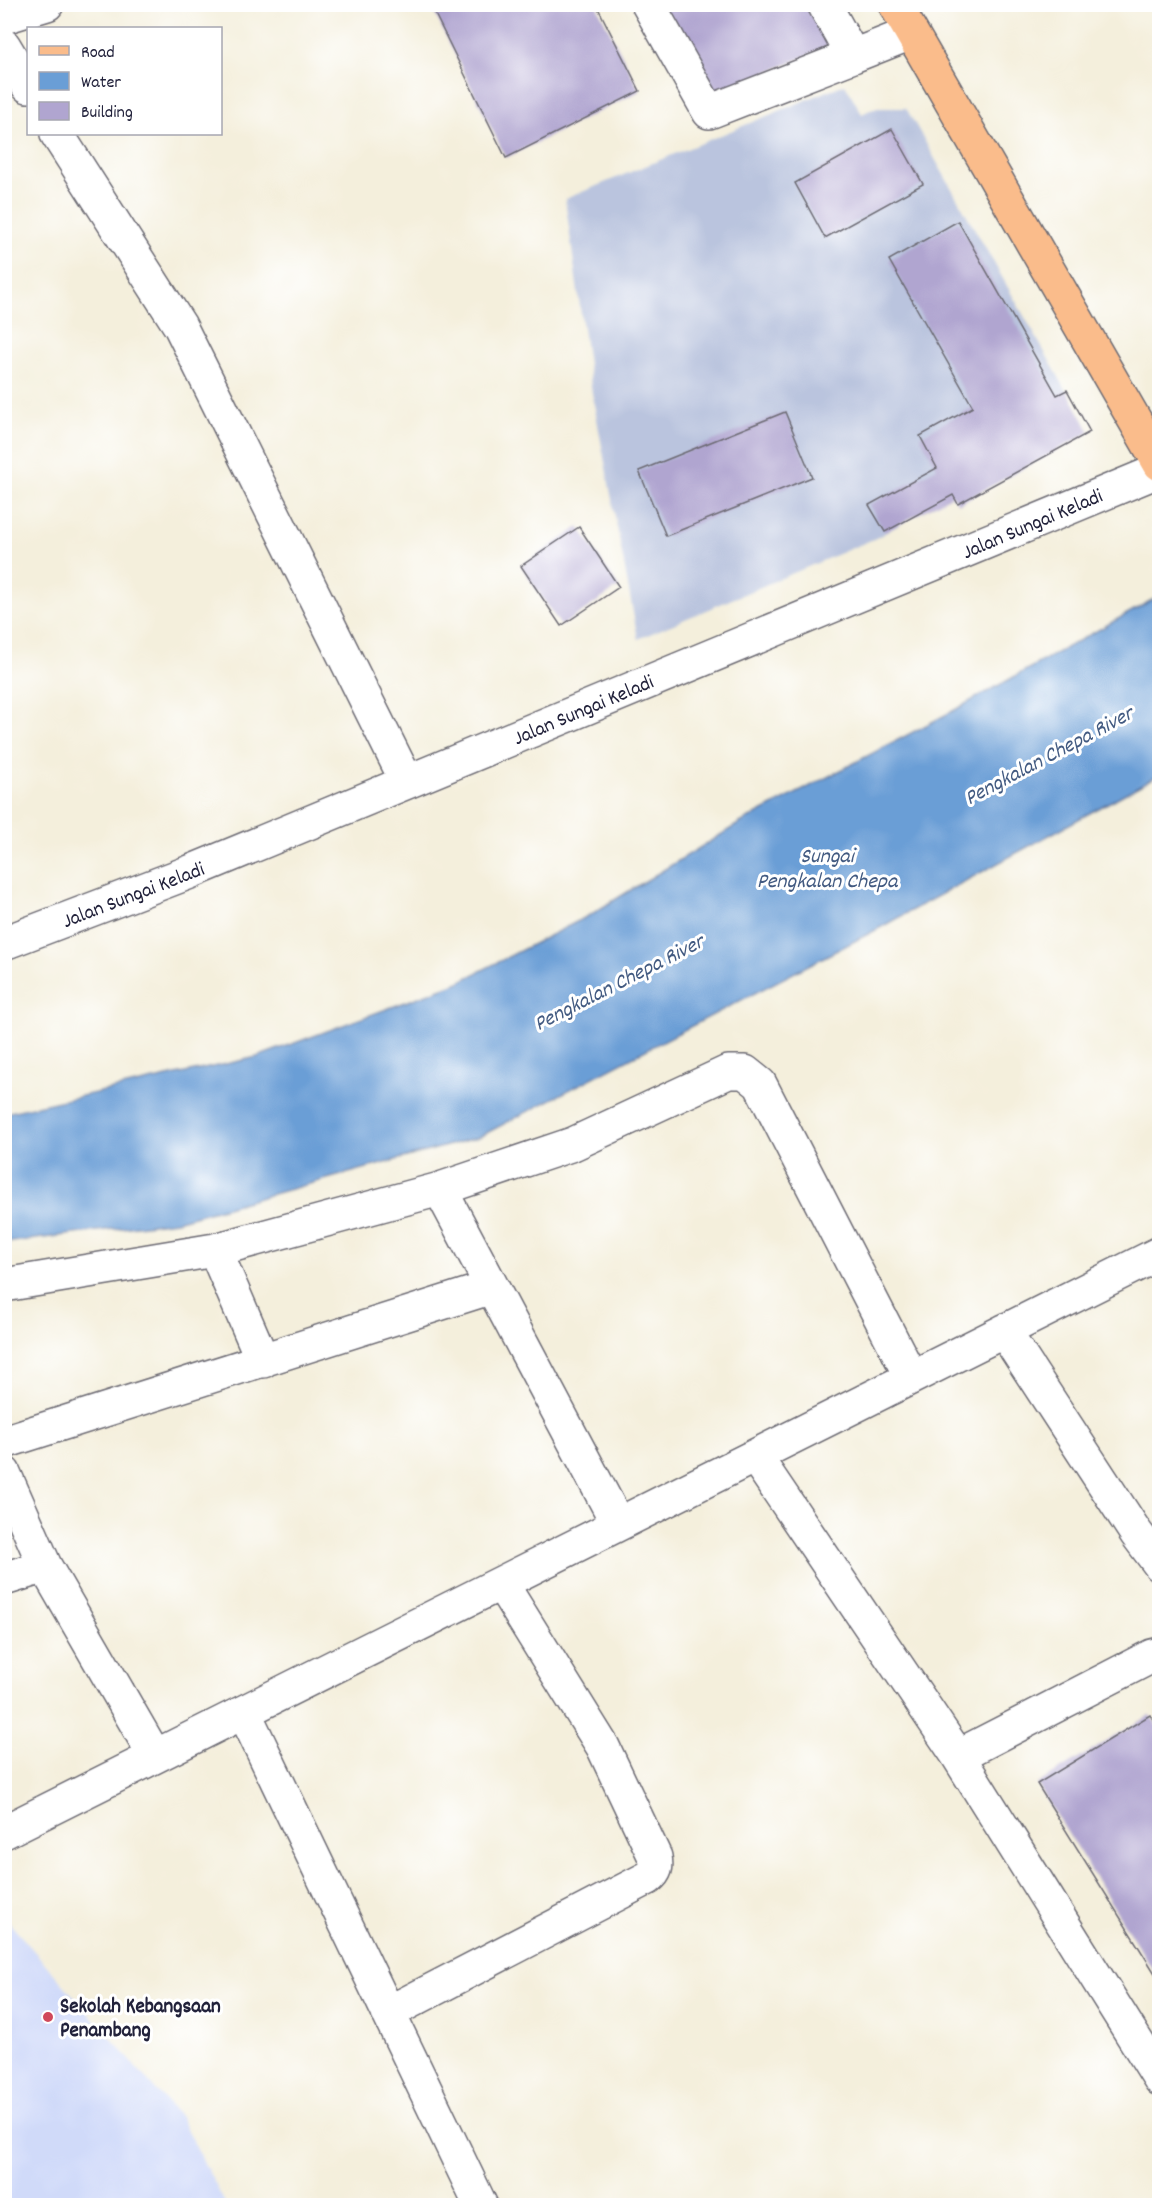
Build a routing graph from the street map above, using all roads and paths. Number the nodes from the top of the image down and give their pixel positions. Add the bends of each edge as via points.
1 (47, 4) edge
2 (648, 4) edge
3 (824, 4) edge
4 (900, 12) edge
5 (4, 17) edge
6 (4, 46) edge
7 (853, 56) junction
8 (27, 84) edge
9 (58, 135) edge
10 (1160, 464) edge
11 (1160, 470) edge
12 (407, 782) junction
13 (4, 944) edge
14 (440, 1189) junction
15 (215, 1250) junction
16 (1160, 1253) edge
17 (4, 1285) edge
18 (492, 1287) junction
19 (1004, 1331) junction
20 (263, 1360) junction
21 (911, 1377) junction
22 (4, 1442) edge
23 (755, 1456) junction
24 (4, 1473) edge
25 (618, 1524) junction
26 (1160, 1565) edge
27 (45, 1566) junction
28 (4, 1579) edge
29 (501, 1583) junction
30 (1160, 1654) edge
31 (244, 1712) junction
32 (155, 1756) junction
33 (958, 1756) junction
34 (4, 1832) edge
35 (388, 2013) junction
36 (1160, 2079) edge
37 (481, 2205) edge

1 - 5 street
2 - 7 street via 709,112
3 - 7 street
4 - 7 street
4 - 10 main road
6 - 8 street
9 - 12 street via 180,326
11 - 12 street, Jalan Sungai Keladi
12 - 13 street, Jalan Sungai Keladi
14 - 15 street
14 - 18 street
14 - 21 street via 573,1144 728,1072 745,1072 760,1084
15 - 17 street
15 - 20 street
16 - 19 street
18 - 20 street
18 - 25 street
19 - 21 street
19 - 26 street
20 - 22 street
21 - 23 street
23 - 25 street
23 - 33 street
24 - 27 street
25 - 29 street
27 - 28 street
27 - 32 street
29 - 31 street
29 - 35 street via 603,1747 657,1865 648,1878
30 - 33 street
31 - 32 street
31 - 35 street
32 - 34 street
33 - 36 street
35 - 37 street

